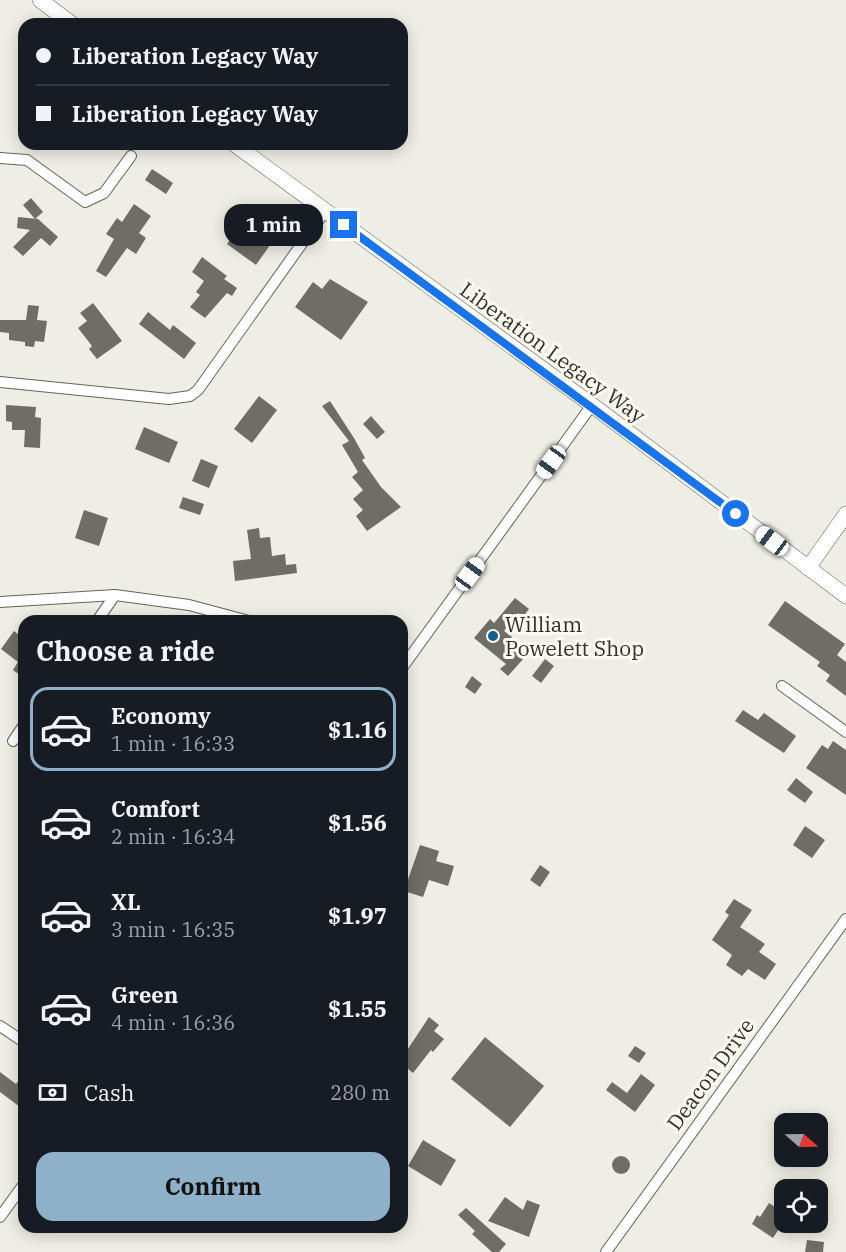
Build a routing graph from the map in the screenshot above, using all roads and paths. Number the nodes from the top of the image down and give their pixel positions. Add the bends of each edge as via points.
1 (40, 0) edge
2 (64, 18) edge
3 (242, 150) edge
4 (131, 156) dead end
5 (0, 158) edge
6 (325, 211) junction
7 (0, 382) edge
8 (592, 405) junction
9 (846, 514) edge
10 (808, 568) junction
11 (115, 595) junction
12 (846, 596) edge
13 (0, 602) edge
14 (101, 615) edge
15 (226, 615) edge
16 (408, 660) edge
17 (782, 686) dead end
18 (846, 732) edge
19 (18, 734) edge
20 (13, 741) dead end
21 (846, 919) edge
22 (0, 1026) edge
23 (18, 1038) edge
24 (18, 1192) edge
25 (0, 1217) edge
26 (606, 1252) edge

1 - 2 main road
3 - 6 main road, Liberation Legacy Way
4 - 5 street via 104,193 85,202 27,160
6 - 7 street via 190,396 169,399
6 - 8 main road, Liberation Legacy Way
8 - 10 main road, Liberation Legacy Way
8 - 16 street
9 - 10 main road
10 - 12 main road, Liberation Legacy Way
11 - 13 street
11 - 14 street
11 - 15 street via 189,605
17 - 18 street
19 - 20 street
21 - 26 street, Deacon Drive
22 - 23 street
24 - 25 street

